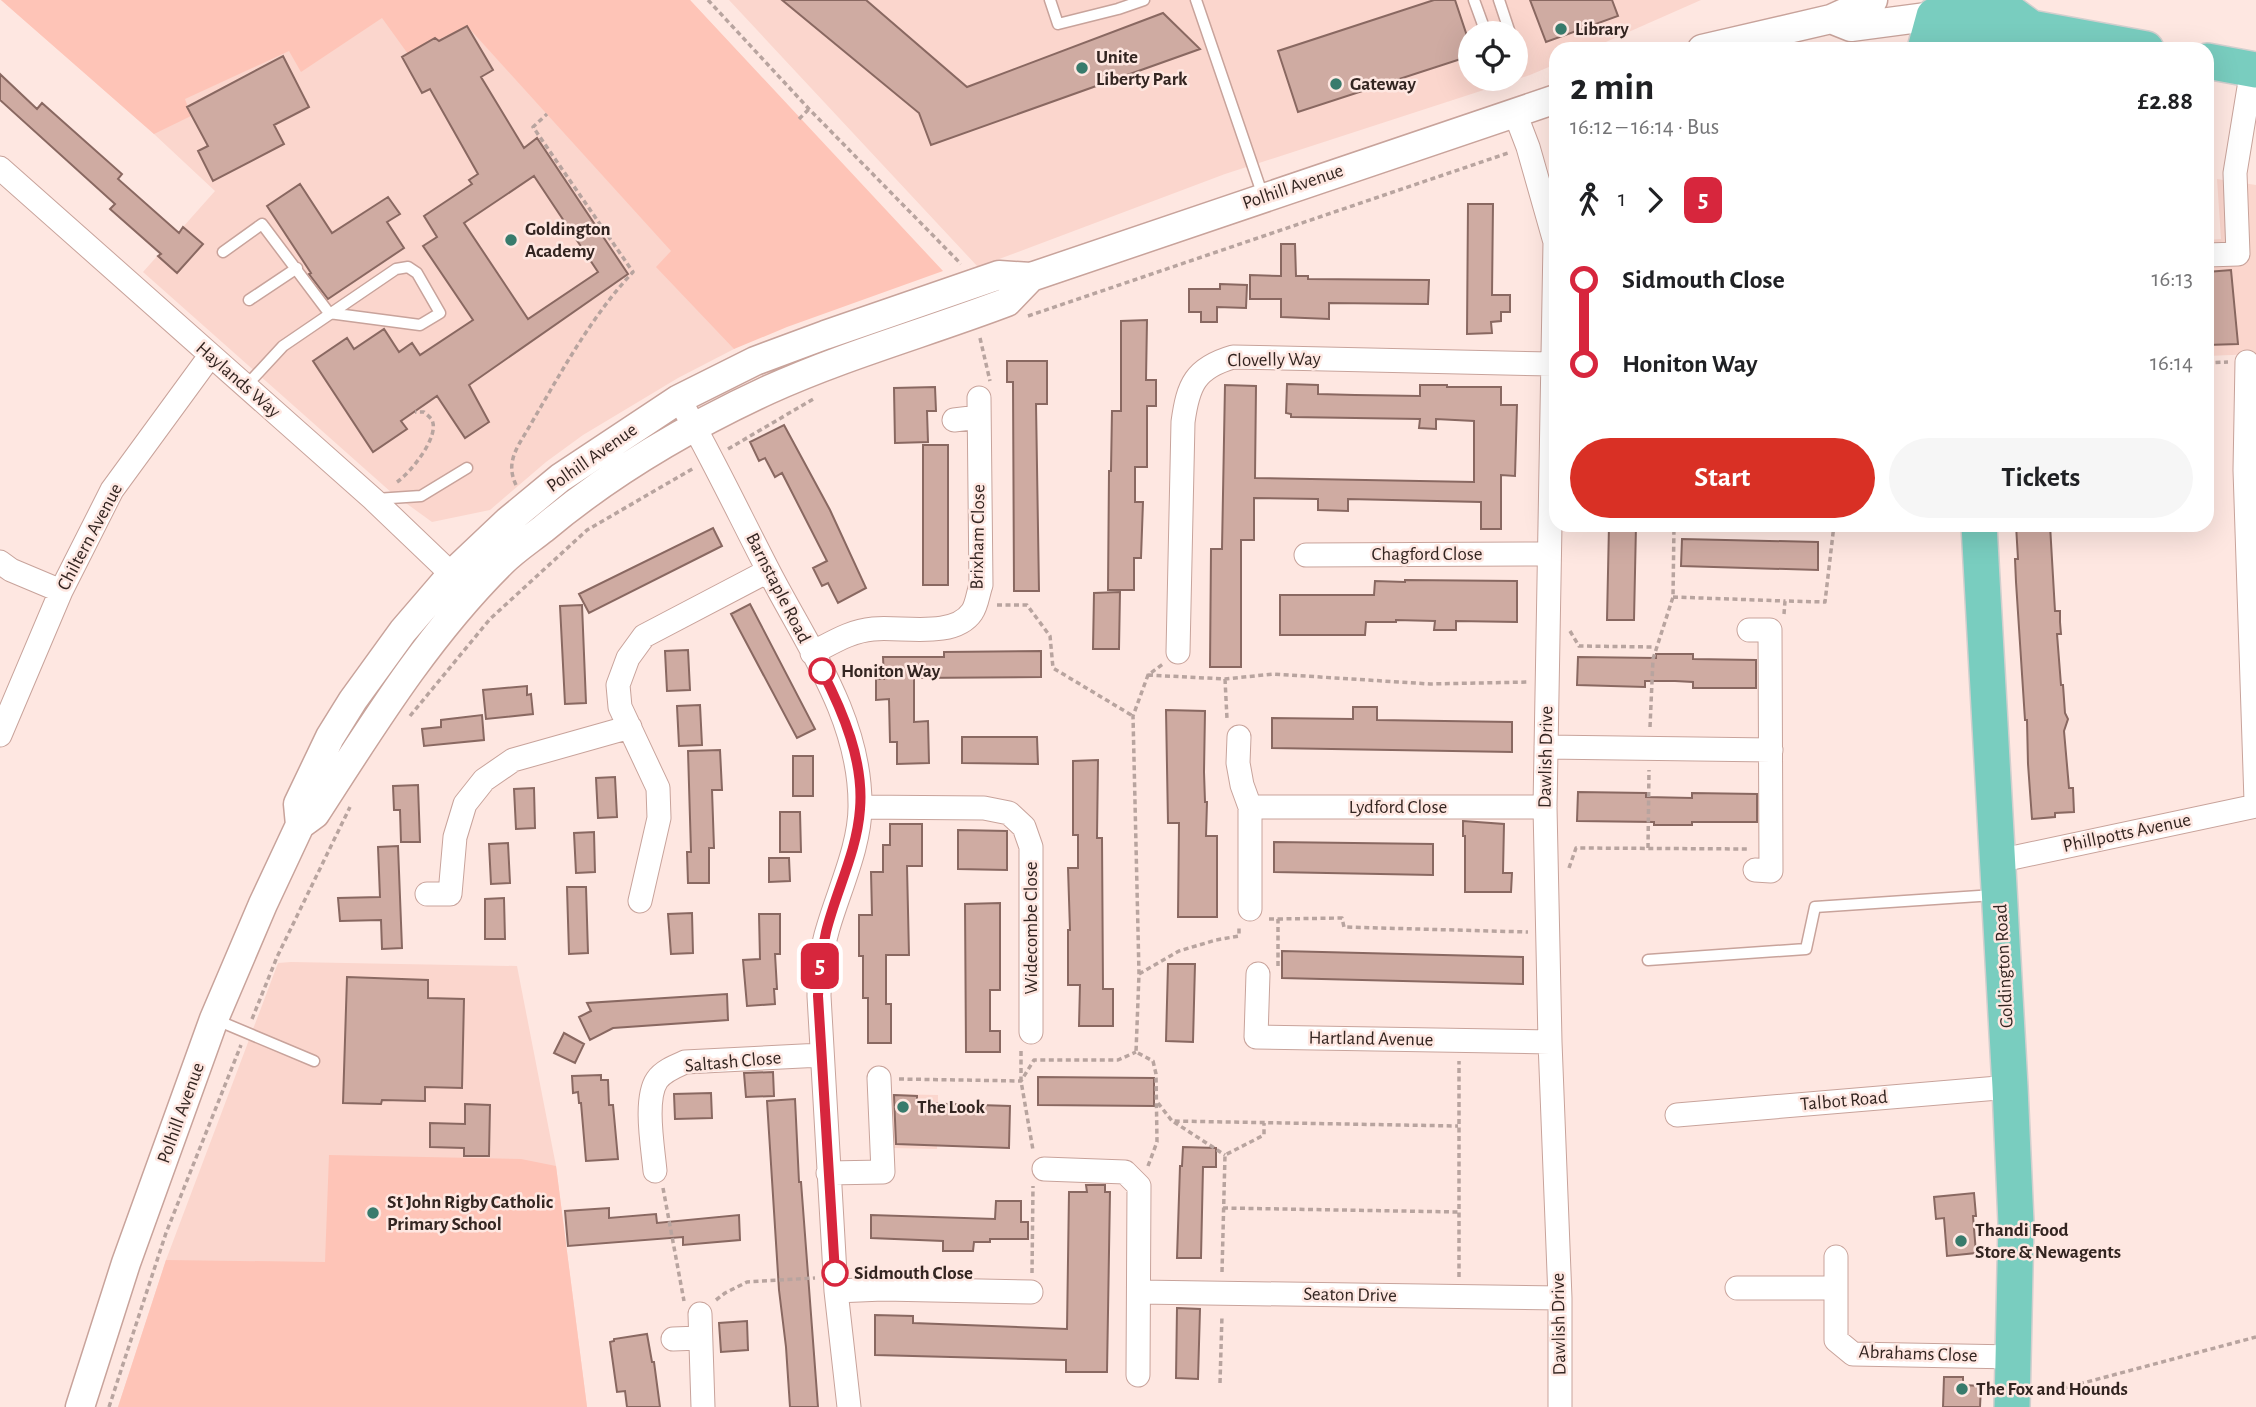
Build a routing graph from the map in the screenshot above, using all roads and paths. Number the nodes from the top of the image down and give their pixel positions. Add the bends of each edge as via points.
1 (708, 0) edge
2 (1049, 0) edge
3 (1144, 0) edge
4 (1196, 0) edge
5 (1474, 0) edge
6 (1499, 0) edge
7 (1873, 0) edge
8 (1926, 16) edge
9 (1831, 19) junction
10 (1482, 21) edge
11 (1506, 21) edge
12 (1732, 42) edge
13 (1943, 42) edge
14 (2108, 42) edge
15 (2214, 62) edge
16 (2254, 70) edge
17 (1549, 101) edge
18 (809, 109) junction
19 (1515, 113) junction
20 (547, 114) dead end
21 (799, 119) dead end
22 (0, 168) edge
23 (1264, 197) junction
24 (1549, 221) edge
25 (223, 252) dead end
26 (2214, 256) edge
27 (297, 268) junction
28 (1031, 277) junction
29 (973, 285) junction
30 (249, 300) dead end
31 (329, 313) junction
32 (970, 316) junction
33 (210, 356) junction
34 (2247, 362) dead end
35 (1549, 364) edge
36 (246, 387) junction
37 (679, 400) junction
38 (979, 408) junction
39 (415, 412) dead end
40 (954, 420) dead end
41 (695, 427) junction
42 (467, 468) dead end
43 (517, 487) dead end
44 (373, 499) junction
45 (1550, 532) edge
46 (1674, 532) edge
47 (1833, 532) edge
48 (1979, 532) edge
49 (1549, 554) junction
50 (1306, 555) dead end
51 (0, 562) edge
52 (768, 570) junction
53 (452, 575) junction
54 (61, 591) junction
55 (473, 594) junction
56 (1673, 597) junction
57 (1785, 601) junction
58 (974, 606) junction
59 (1548, 618) junction
60 (1760, 630) joint
61 (1657, 647) junction
62 (1178, 652) dead end
63 (812, 653) junction
64 (1225, 680) junction
65 (1547, 681) junction
66 (1133, 716) junction
67 (630, 727) junction
68 (0, 735) edge
69 (1239, 737) joint
70 (1546, 747) junction
71 (1650, 749) junction
72 (1770, 750) junction
73 (2256, 804) edge
74 (860, 807) junction
75 (1250, 807) junction
76 (1545, 807) junction
77 (300, 825) junction
78 (1648, 848) junction
79 (1771, 849) junction
80 (1755, 870) dead end
81 (1999, 877) junction
82 (427, 894) dead end
83 (1546, 896) junction
84 (640, 901) dead end
85 (1258, 914) junction
86 (1278, 919) junction
87 (1547, 932) junction
88 (1648, 960) dead end
89 (1139, 974) junction
90 (1258, 974) joint
91 (214, 1019) junction
92 (1031, 1032) dead end
93 (1460, 1041) junction
94 (1550, 1042) junction
95 (1136, 1052) junction
96 (822, 1055) junction
97 (314, 1061) dead end
98 (879, 1078) joint
99 (2010, 1087) junction
100 (1157, 1102) junction
101 (1677, 1115) dead end
102 (1172, 1121) junction
103 (1264, 1123) junction
104 (1458, 1126) junction
105 (1225, 1155) junction
106 (1044, 1169) dead end
107 (655, 1171) joint
108 (828, 1172) junction
109 (1139, 1186) junction
110 (1223, 1208) junction
111 (1458, 1212) junction
112 (1836, 1257) dead end
113 (836, 1284) junction
114 (1737, 1288) dead end
115 (1835, 1288) junction
116 (1031, 1292) dead end
117 (1139, 1292) junction
118 (1222, 1293) junction
119 (1459, 1297) junction
120 (1560, 1298) junction
121 (699, 1314) junction
122 (2256, 1337) edge
123 (700, 1338) junction
124 (673, 1339) dead end
125 (2014, 1357) junction
126 (1138, 1376) dead end
127 (1220, 1383) dead end
128 (2012, 1404) edge
129 (80, 1407) edge
130 (703, 1407) edge
131 (849, 1407) edge
132 (1560, 1407) edge

1 - 18 path
2 - 3 lane via 1058,24
4 - 23 lane
5 - 10 lane
6 - 11 lane
7 - 9 street
8 - 9 street via 1850,27
8 - 13 main road
8 - 14 main road via 1954,29 2012,36 2031,28
9 - 12 street
15 - 16 main road
16 - 26 street via 2235,173 2238,254
17 - 19 street, Polhill Avenue
18 - 21 path
18 - 29 path via 970,272
19 - 23 street, Polhill Avenue
19 - 24 street, Dawlish Drive
20 - 43 path via 534,127 634,272 614,292 573,353 513,454
22 - 33 street, Haylands Way
23 - 28 street, Polhill Avenue
25 - 27 lane via 262,224
27 - 30 lane
27 - 31 lane
28 - 29 street, Polhill Avenue via 999,275
28 - 32 street, Polhill Avenue via 1007,302
29 - 37 street, Polhill Avenue via 778,352
31 - 31 lane via 408,267 417,273 440,313 420,325
31 - 36 lane via 283,346
32 - 38 path via 979,332 990,386
32 - 41 street, Polhill Avenue via 770,390
33 - 36 street, Haylands Way
33 - 54 street, Chiltern Avenue via 112,490
34 - 73 street via 2245,470
35 - 62 street, Clovelly Way via 1233,357 1201,372 1191,385 1183,422
36 - 44 street, Haylands Way
37 - 41 street, Barnstaple Road
37 - 53 street, Polhill Avenue via 560,478
38 - 40 street
38 - 58 street, Brixham Close via 981,585
39 - 44 path via 432,419 429,446 401,479
41 - 52 street, Barnstaple Road
41 - 55 street, Polhill Avenue via 575,502 502,561
42 - 44 lane via 421,496
44 - 53 street, Haylands Way
45 - 49 street, Dawlish Drive
46 - 56 path
47 - 57 path via 1825,602
48 - 81 main road, Goldington Road
49 - 50 street, Chagford Close
49 - 59 street, Dawlish Drive
51 - 54 street
52 - 63 street, Barnstaple Road
52 - 67 street via 644,636 618,685 620,707
53 - 55 street, Haylands Way
53 - 77 street, Polhill Avenue via 352,700 298,804
54 - 68 street, Chiltern Avenue
55 - 77 street, Polhill Avenue via 391,696 316,814
56 - 57 path
56 - 61 path
57 - 60 path via 1786,612
58 - 63 street, Brixham Close via 957,624 848,634
58 - 66 path via 1027,605 1050,636 1053,668
59 - 61 path via 1567,626 1579,646
59 - 65 street, Dawlish Drive
60 - 72 street
61 - 71 path
63 - 74 street, Barnstaple Road via 840,704 858,767
64 - 65 path via 1273,674 1430,684
64 - 66 path via 1148,676
64 - 69 path via 1227,730
65 - 70 street, Dawlish Drive
66 - 89 path
67 - 82 street via 513,760 484,780 465,804 458,826 450,894
67 - 84 street via 659,788 659,818
69 - 75 street via 1238,763
70 - 71 street
70 - 76 street, Dawlish Drive
71 - 72 street
71 - 78 path
72 - 79 street
73 - 81 street, Phillpotts Avenue
74 - 92 street, Widecombe Close via 984,808 1009,813 1024,827 1031,847
74 - 96 street, Barnstaple Road via 820,965
75 - 76 street, Lydford Close
75 - 85 street
76 - 83 street, Dawlish Drive
77 - 91 street, Polhill Avenue
78 - 79 path
78 - 83 path via 1576,848 1564,882
79 - 80 street via 1772,871
81 - 88 lane via 1815,907 1806,949
81 - 99 main road, Goldington Road
83 - 87 street, Dawlish Drive
85 - 86 path
85 - 89 path via 1239,917 1239,936 1179,951
86 - 87 path via 1342,918 1344,927
86 - 90 path via 1278,967
87 - 94 street, Dawlish Drive
89 - 95 path
90 - 93 street, Hartland Avenue via 1256,1037
91 - 97 lane
91 - 129 street, Polhill Avenue
93 - 94 street, Hartland Avenue
93 - 104 path
94 - 120 street, Dawlish Drive
95 - 98 path via 1118,1060 1034,1060 1021,1081
95 - 100 path via 1153,1061
96 - 107 street, Saltash Close via 685,1062 668,1070 652,1091
96 - 108 street, Barnstaple Road
98 - 108 street via 883,1172
99 - 101 street, Talbot Road
99 - 125 main road, Goldington Road via 2016,1223
100 - 102 path
100 - 109 path via 1157,1142
102 - 103 path
102 - 105 path
103 - 104 path
103 - 105 path via 1264,1135
104 - 111 path
105 - 110 path
106 - 109 street via 1125,1172
107 - 121 path via 663,1186 686,1311
108 - 113 street, Barnstaple Road
109 - 117 street
110 - 111 path
110 - 118 path
111 - 119 path
112 - 115 street, Abrahams Close
113 - 116 street
113 - 121 path via 747,1282
113 - 131 street, Barnstaple Road
114 - 115 street
115 - 125 street, Abrahams Close via 1836,1340 1853,1354
117 - 118 street, Seaton Drive
117 - 126 street
118 - 119 street, Seaton Drive
118 - 127 path
119 - 120 street, Seaton Drive
120 - 132 street, Dawlish Drive
121 - 123 street
122 - 128 path
123 - 124 street
123 - 130 street
125 - 128 main road, Goldington Road

